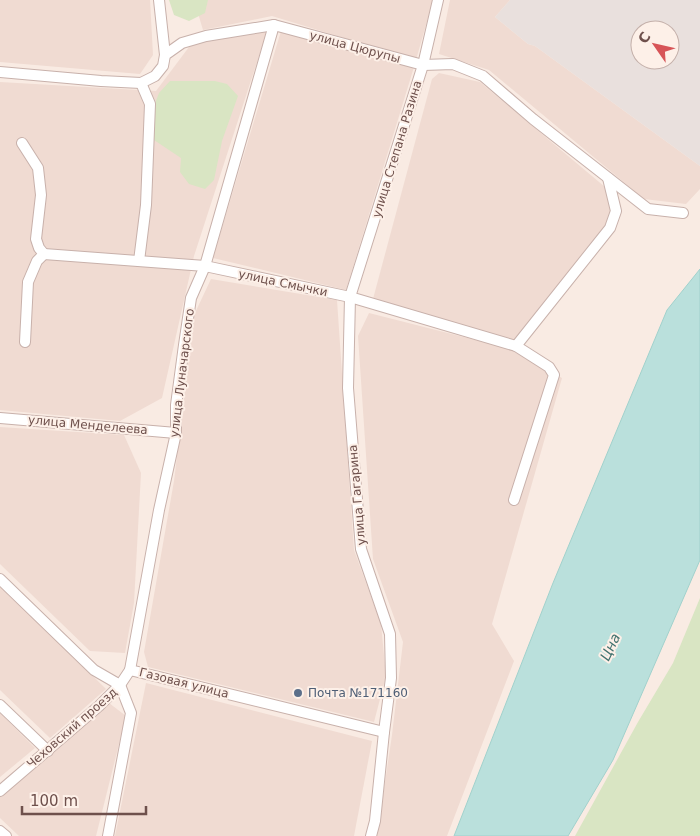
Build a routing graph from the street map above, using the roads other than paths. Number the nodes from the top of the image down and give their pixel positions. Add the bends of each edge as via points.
1 (159, 0) edge
2 (438, 0) edge
3 (274, 25) junction
4 (165, 55) junction
5 (423, 65) junction
6 (0, 72) edge
7 (141, 83) junction
8 (22, 142) dead end
9 (608, 178) junction
10 (683, 213) dead end
11 (44, 254) junction
12 (139, 261) junction
13 (205, 266) junction
14 (350, 297) junction
15 (25, 342) dead end
16 (516, 346) junction
17 (0, 418) edge
18 (176, 432) junction
19 (514, 500) dead end
20 (0, 578) edge
21 (130, 670) junction
22 (120, 685) junction
23 (0, 705) edge
24 (384, 732) junction
25 (48, 751) junction
26 (0, 790) edge
27 (0, 831) edge
28 (6, 836) edge
29 (108, 836) edge
30 (371, 836) edge

1 - 4 street
2 - 5 street, улица Степана Разина
3 - 4 street, улица Цюрупы via 206,36 182,43
3 - 5 street, улица Цюрупы
3 - 13 street, улица Луначарского
4 - 7 street via 155,76
5 - 9 street, улица Цюрупы via 453,64 482,76
5 - 14 street, улица Степана Разина
6 - 7 street
7 - 12 street via 150,104 146,205
8 - 11 street via 38,168 41,195 36,239
9 - 10 street, улица Цюрупы via 648,209
9 - 16 street via 616,211 610,228
11 - 12 street, улица Смычки
11 - 15 street via 37,261 28,282
12 - 13 street, улица Смычки
13 - 14 street, улица Смычки
13 - 18 street, улица Луначарского via 191,298 176,405
14 - 16 street, улица Смычки
14 - 24 street, улица Гагарина via 348,388 361,549 390,634 391,678
16 - 19 street, улица Смычки via 549,367 554,376
17 - 18 street, улица Менделеева
18 - 21 street, улица Луначарского
20 - 22 street, Газовая улица via 94,670
21 - 22 street, Газовая улица
21 - 24 street, Газовая улица
22 - 25 street, Чеховский проезд
22 - 29 street via 131,713
23 - 25 street
24 - 30 street, улица Гагарина
25 - 26 street, Чеховский проезд
27 - 28 street

